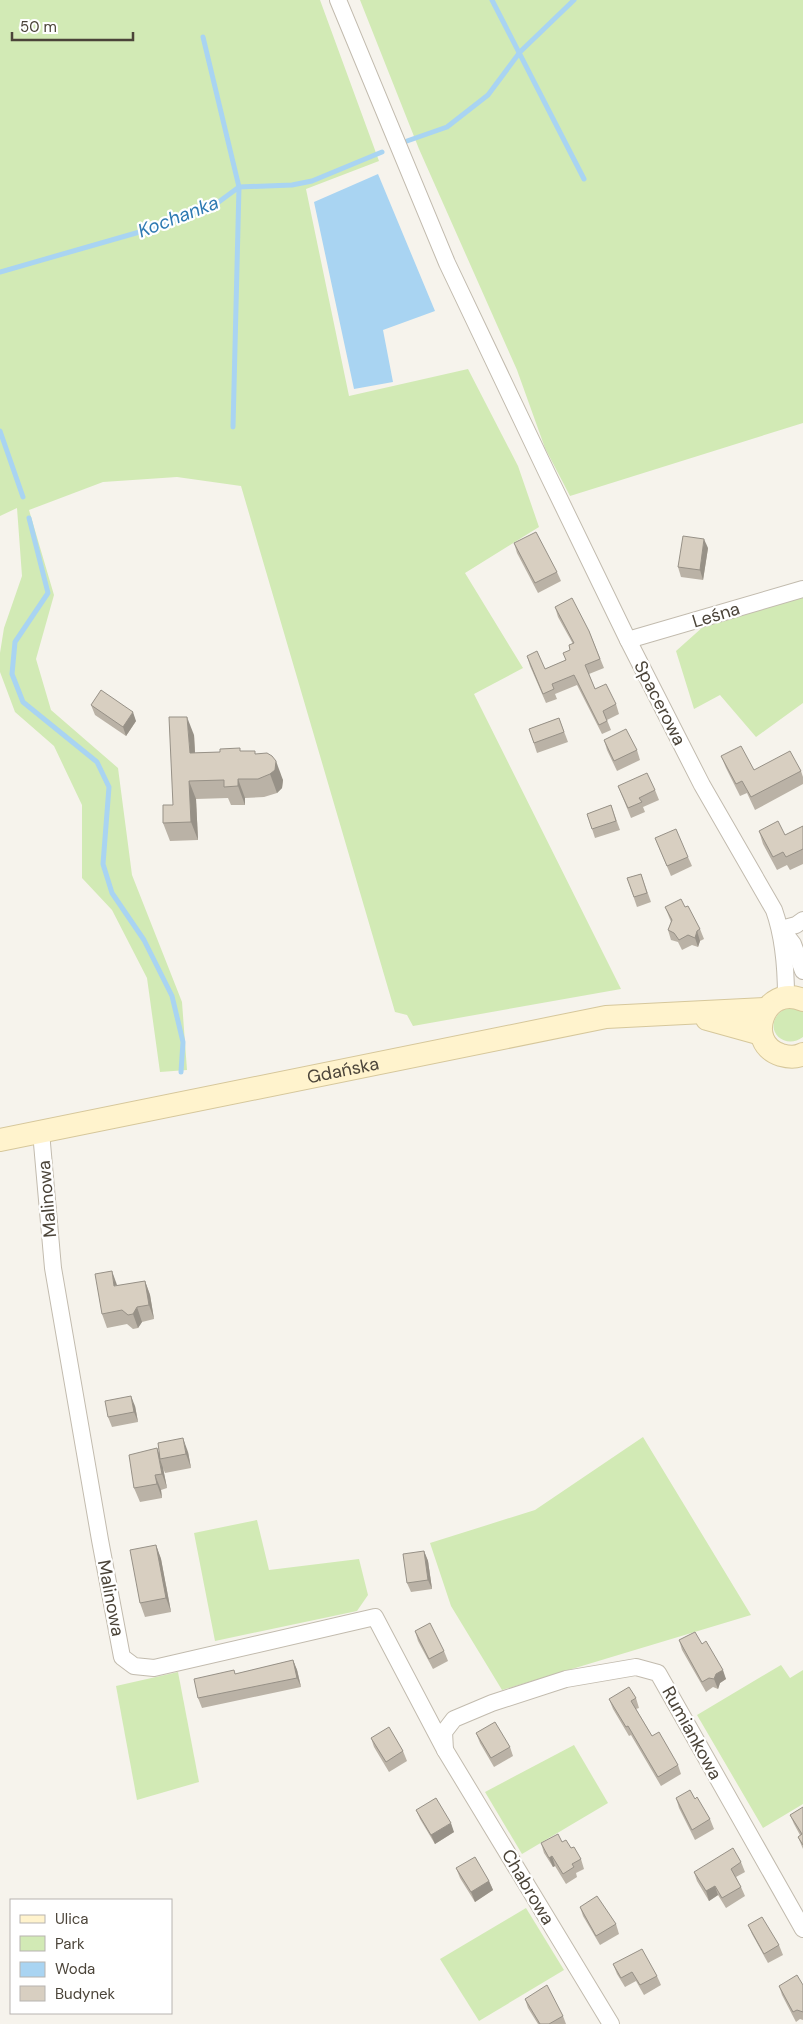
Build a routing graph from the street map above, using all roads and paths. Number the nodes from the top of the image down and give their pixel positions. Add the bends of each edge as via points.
1 (338, 0) edge
2 (803, 589) edge
3 (628, 640) junction
4 (803, 920) edge
5 (781, 929) junction
6 (803, 971) edge
7 (794, 999) edge
8 (766, 1009) junction
9 (687, 1014) junction
10 (761, 1034) junction
11 (803, 1054) edge
12 (41, 1132) junction
13 (0, 1140) edge
14 (445, 1750) junction
15 (803, 1930) edge
16 (611, 2024) edge

1 - 3 street, Spacerowa via 447,263
2 - 3 street, Leśna
3 - 5 street, Spacerowa via 702,785 774,910
4 - 5 street
5 - 6 street, Spacerowa via 793,944
5 - 7 street, Spacerowa via 786,972
7 - 8 main road via 775,1001
8 - 9 main road, Gdańska
8 - 10 main road via 761,1020
9 - 10 main road, Gdańska
9 - 12 main road, Gdańska via 606,1017
10 - 11 main road via 766,1045 776,1053 788,1057
12 - 13 main road, Gdańska
12 - 14 street, Malinowa via 53,1268 122,1657 134,1666 154,1668 376,1617
14 - 15 street, Rumiankowa via 444,1732 454,1718 492,1703 576,1677 636,1667 658,1673
14 - 16 street, Chabrowa

